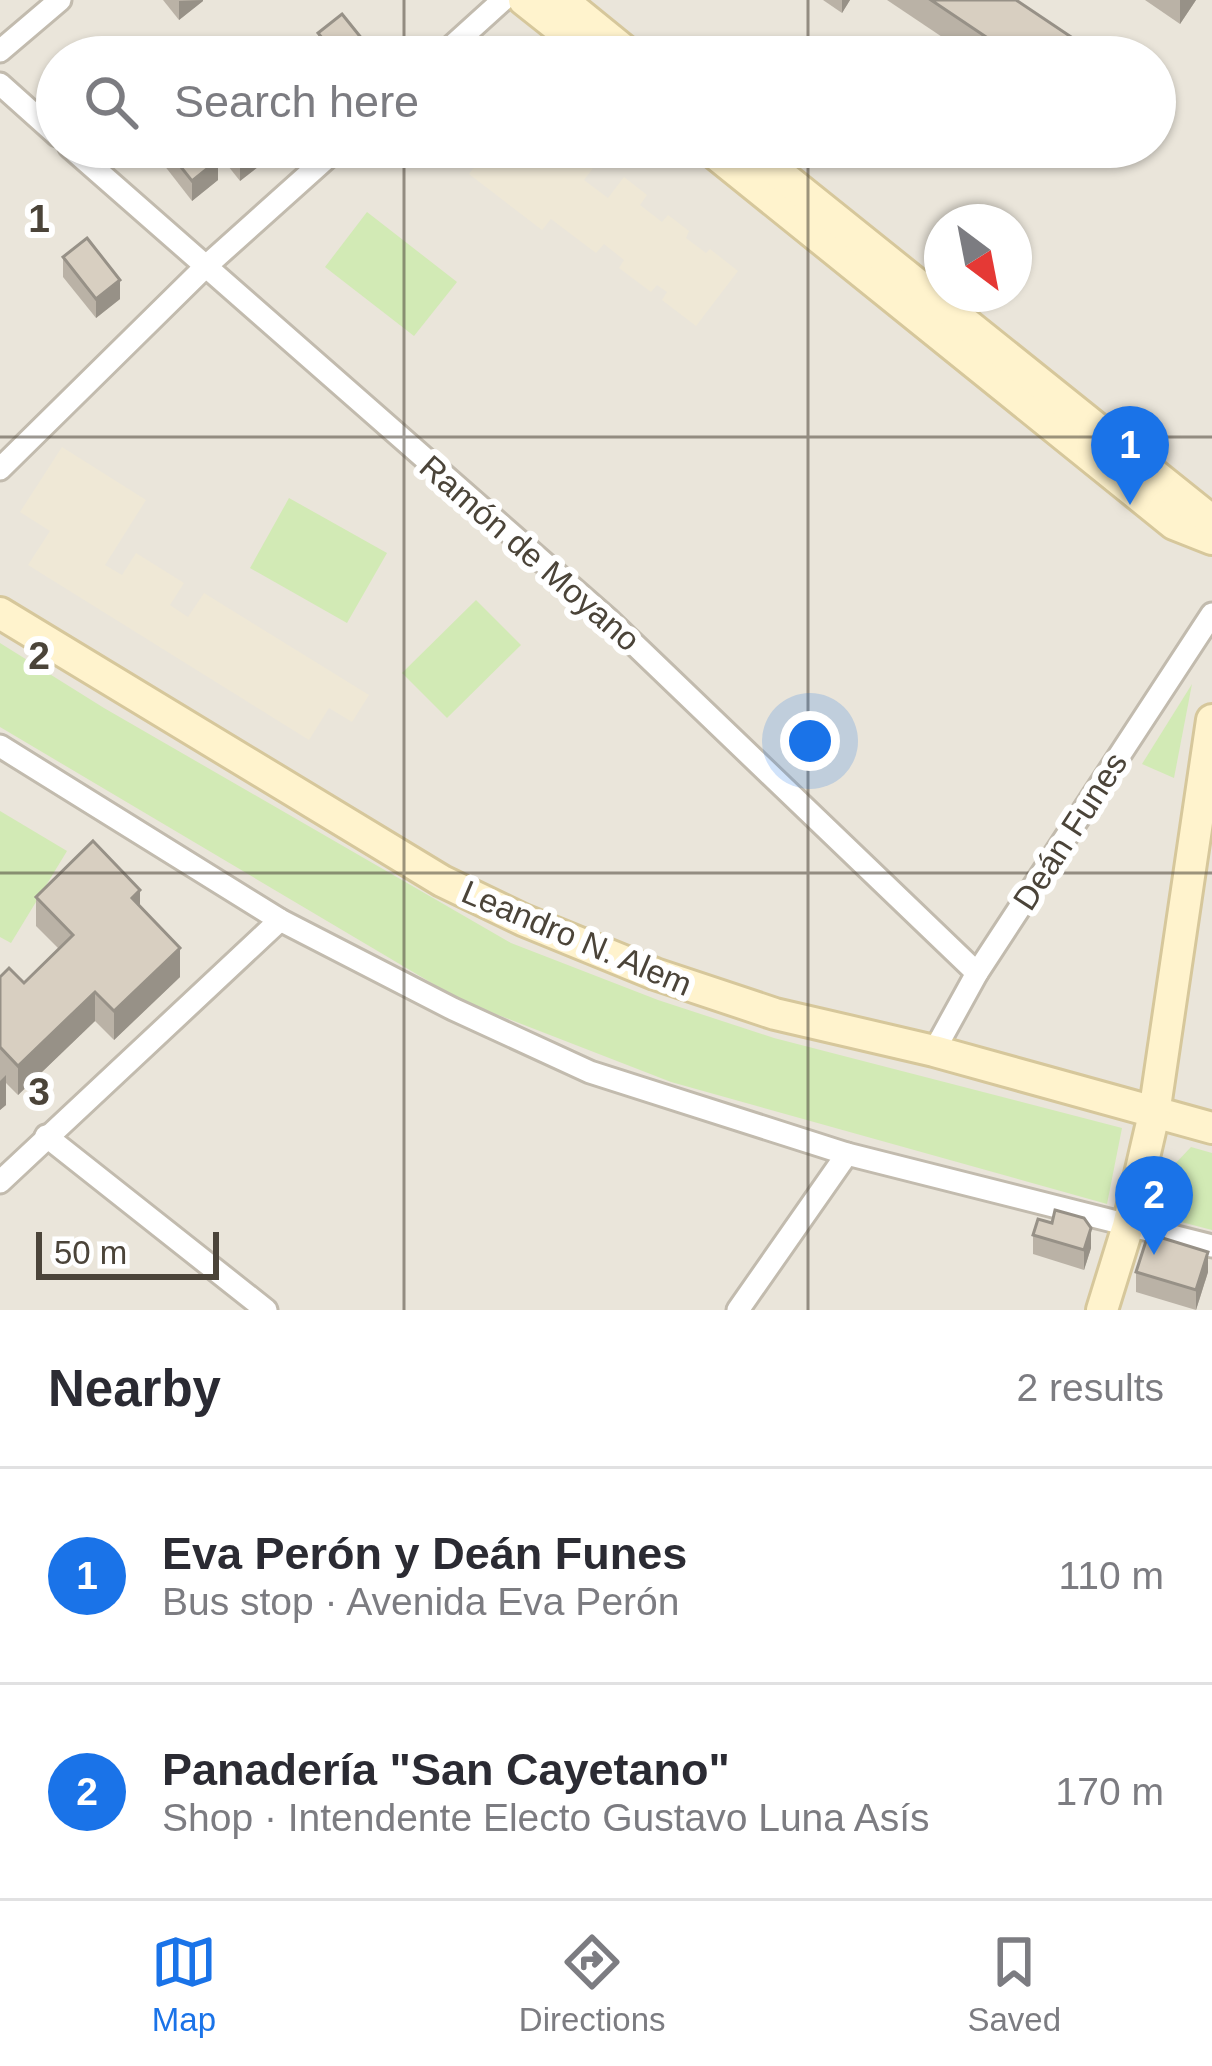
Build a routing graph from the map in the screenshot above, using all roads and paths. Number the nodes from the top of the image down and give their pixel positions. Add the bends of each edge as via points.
1 (60, 0) edge
2 (503, 0) edge
3 (524, 0) edge
4 (562, 0) edge
5 (463, 36) edge
6 (569, 36) edge
7 (606, 36) edge
8 (0, 51) edge
9 (0, 84) edge
10 (36, 116) edge
11 (93, 168) edge
12 (316, 168) edge
13 (733, 168) edge
14 (772, 168) edge
15 (204, 268) junction
16 (0, 470) edge
17 (1212, 521) edge
18 (1212, 539) edge
19 (0, 614) edge
20 (1212, 614) edge
21 (1212, 719) edge
22 (0, 746) edge
23 (280, 920) junction
24 (977, 973) junction
25 (934, 1051) junction
26 (1154, 1114) junction
27 (1212, 1127) edge
28 (46, 1136) junction
29 (847, 1154) junction
30 (0, 1182) edge
31 (1128, 1226) junction
32 (1212, 1246) edge
33 (266, 1310) edge
34 (738, 1310) edge
35 (1102, 1310) edge

1 - 8 street
2 - 5 street
3 - 6 street
4 - 7 street
9 - 10 street
11 - 15 street, Ramón de Moyano
12 - 15 street
13 - 18 street via 1174,524
14 - 17 street
15 - 16 street
15 - 24 street, Ramón de Moyano via 609,620
19 - 25 street, Leandro N. Alem via 442,881 523,920 775,1014
20 - 24 street, Deán Funes
21 - 26 street
22 - 23 street
23 - 28 street
23 - 29 street via 590,1072
24 - 25 street, Deán Funes
25 - 26 street, Leandro N. Alem
26 - 27 street, Leandro N. Alem
26 - 31 street
28 - 30 street
28 - 33 street
29 - 31 street
29 - 34 street
31 - 32 street
31 - 35 street

